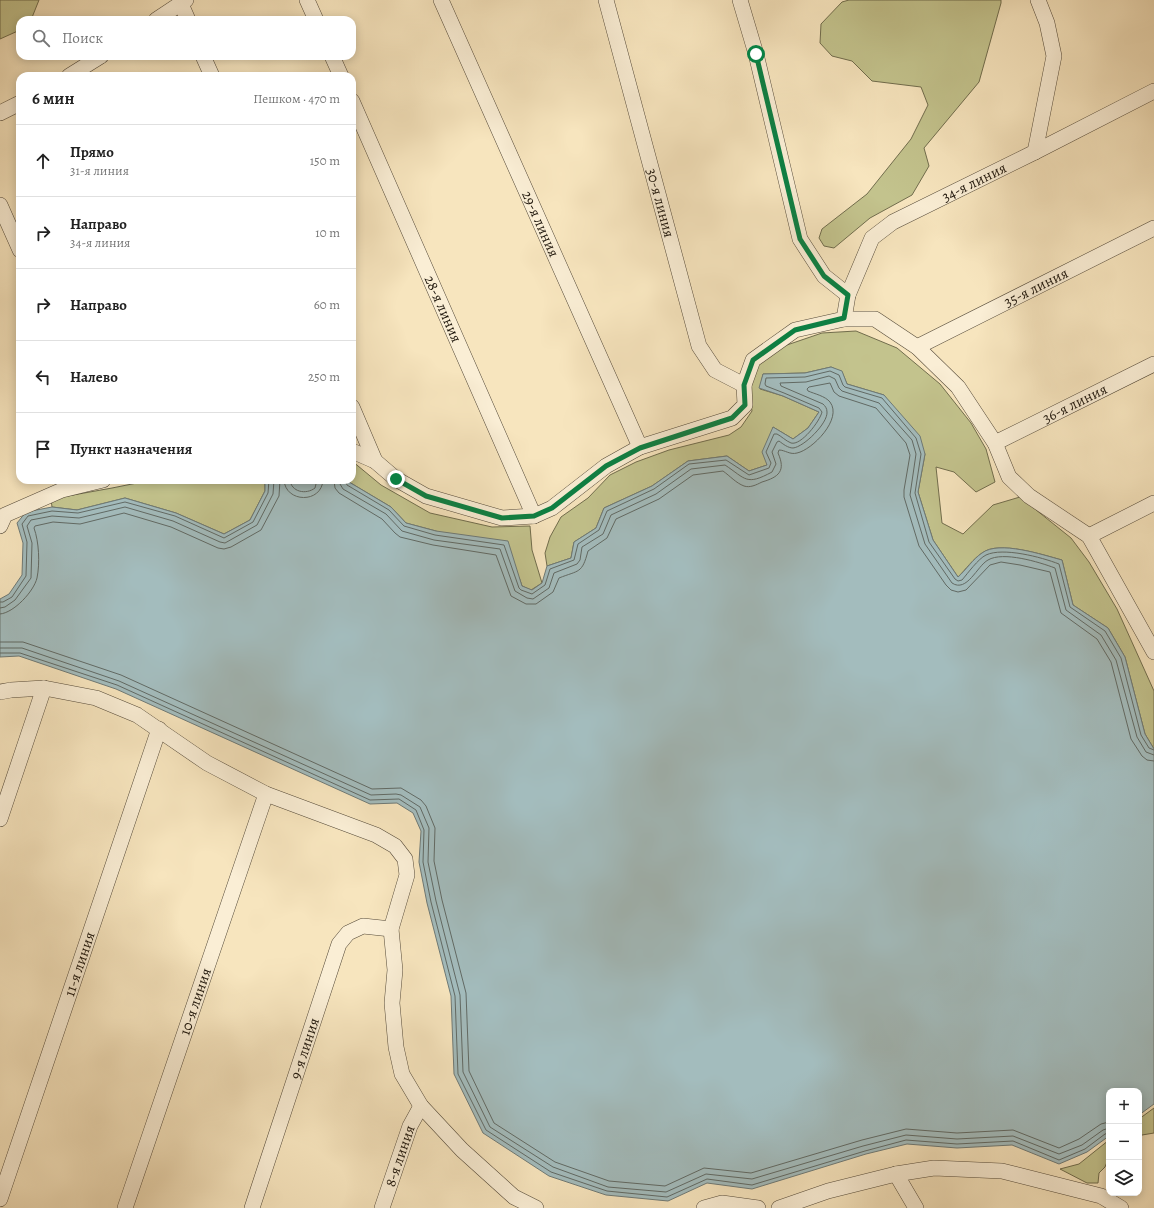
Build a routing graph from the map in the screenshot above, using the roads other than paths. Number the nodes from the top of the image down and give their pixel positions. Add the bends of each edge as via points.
1 (307, 0) edge
2 (441, 0) edge
3 (606, 0) edge
4 (740, 0) edge
5 (1038, 0) edge
6 (183, 2) edge
7 (162, 16) edge
8 (187, 16) edge
9 (314, 16) edge
10 (96, 60) edge
11 (205, 60) edge
12 (334, 60) edge
13 (80, 72) edge
14 (210, 72) edge
15 (339, 72) edge
16 (1154, 91) edge
17 (16, 105) edge
18 (356, 110) edge
19 (0, 113) edge
20 (1035, 152) junction
21 (0, 205) edge
22 (1154, 228) edge
23 (16, 241) edge
24 (848, 295) junction
25 (844, 318) junction
26 (917, 347) junction
27 (1154, 364) edge
28 (744, 385) junction
29 (356, 416) edge
30 (995, 443) junction
31 (640, 448) junction
32 (356, 453) edge
33 (375, 461) junction
34 (87, 484) edge
35 (1154, 503) edge
36 (2, 515) edge
37 (534, 516) junction
38 (1089, 536) junction
39 (1151, 637) edge
40 (1154, 652) edge
41 (44, 688) junction
42 (0, 692) edge
43 (159, 729) junction
44 (266, 794) junction
45 (0, 819) edge
46 (391, 929) junction
47 (422, 1106) junction
48 (896, 1174) junction
49 (0, 1199) edge
50 (512, 1203) edge
51 (125, 1208) edge
52 (252, 1208) edge
53 (382, 1208) edge
54 (536, 1208) edge
55 (704, 1208) edge
56 (758, 1208) edge
57 (779, 1208) edge
58 (916, 1208) edge
59 (1121, 1208) edge

1 - 9 street
2 - 31 street, 29-я линия
3 - 28 street, 30-я линия via 699,346 715,370
4 - 24 street via 756,54 800,239 824,276
5 - 20 street via 1047,23 1054,56
6 - 7 street
6 - 8 street
10 - 13 street
11 - 14 street
12 - 15 street
16 - 20 street, 34-я линия
17 - 19 street
18 - 37 street, 28-я линия
20 - 24 street, 34-я линия via 892,222 872,238
21 - 23 street
22 - 26 street, 35-я линия
24 - 25 street, 34-я линия
25 - 26 street via 875,319
25 - 28 street via 795,330 753,360
26 - 30 street via 958,387
27 - 30 street, 36-я линия
28 - 31 street via 745,405 732,418
29 - 33 street
30 - 38 street via 1009,477 1029,496
31 - 37 street via 606,466 552,508
32 - 33 street
33 - 37 street via 396,479 426,496 502,518
34 - 36 street via 62,490
35 - 38 street
38 - 39 street
39 - 40 street
41 - 42 street
41 - 43 street via 96,698 137,715
41 - 45 street
43 - 44 street via 207,763
43 - 49 street, 11-я линия
44 - 46 street via 376,835 395,846 405,859 407,875
44 - 51 street, 10-я линия
46 - 47 street via 395,970 392,1003 396,1047 402,1074
46 - 52 street, 9-я линия via 364,926 348,933 339,944
47 - 50 street
47 - 53 street, 8-я линия via 410,1126
48 - 57 street via 828,1191
48 - 58 street
48 - 59 street via 934,1168 1002,1171 1101,1196
50 - 54 street
55 - 56 street via 722,1203

